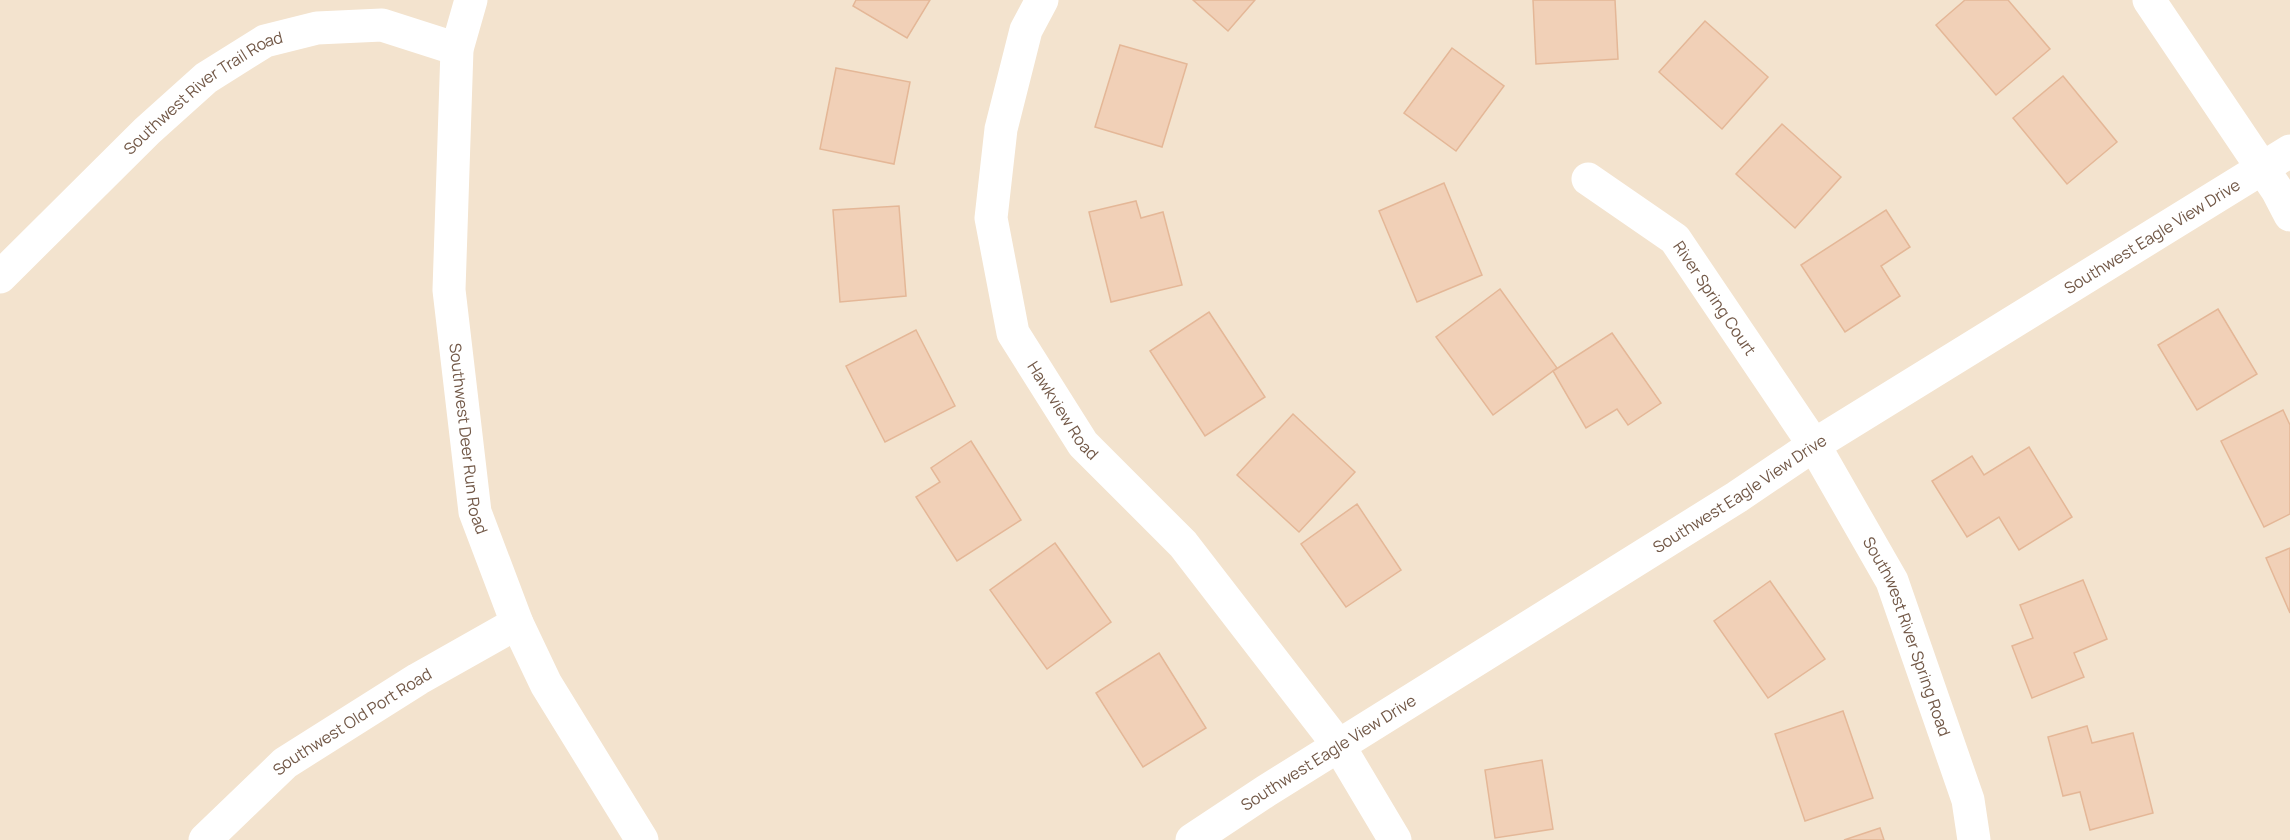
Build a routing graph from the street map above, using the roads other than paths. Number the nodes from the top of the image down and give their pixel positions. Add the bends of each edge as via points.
1 (471, 0) edge
2 (1042, 0) edge
3 (2149, 0) edge
4 (457, 49) junction
5 (2290, 151) edge
6 (2263, 169) junction
7 (1588, 178) dead end
8 (2290, 215) edge
9 (0, 278) edge
10 (1814, 445) junction
11 (517, 623) junction
12 (1339, 746) junction
13 (205, 840) edge
14 (642, 840) edge
15 (1192, 840) edge
16 (1395, 840) edge
17 (1974, 840) edge

1 - 4 street, Southwest Deer Run Road
2 - 12 street, Hawkview Road via 1026,30 1001,129 991,218 1013,333 1083,444 1183,544
3 - 6 street
4 - 9 street, Southwest River Trail Road via 382,25 317,28 265,41 206,78 147,130
4 - 11 street, Southwest Deer Run Road via 449,290 475,512
5 - 6 street, Southwest Eagle View Drive
6 - 8 street
6 - 10 street, Southwest Eagle View Drive
7 - 10 street, River Spring Court via 1675,238
10 - 12 street, Southwest Eagle View Drive
10 - 17 street, Southwest River Spring Road via 1892,581 1968,800
11 - 13 street, Southwest Old Port Road via 418,679 285,764
11 - 14 street, Southwest Deer Run Road via 546,684
12 - 15 street, Southwest Eagle View Drive
12 - 16 street, Hawkview Road

